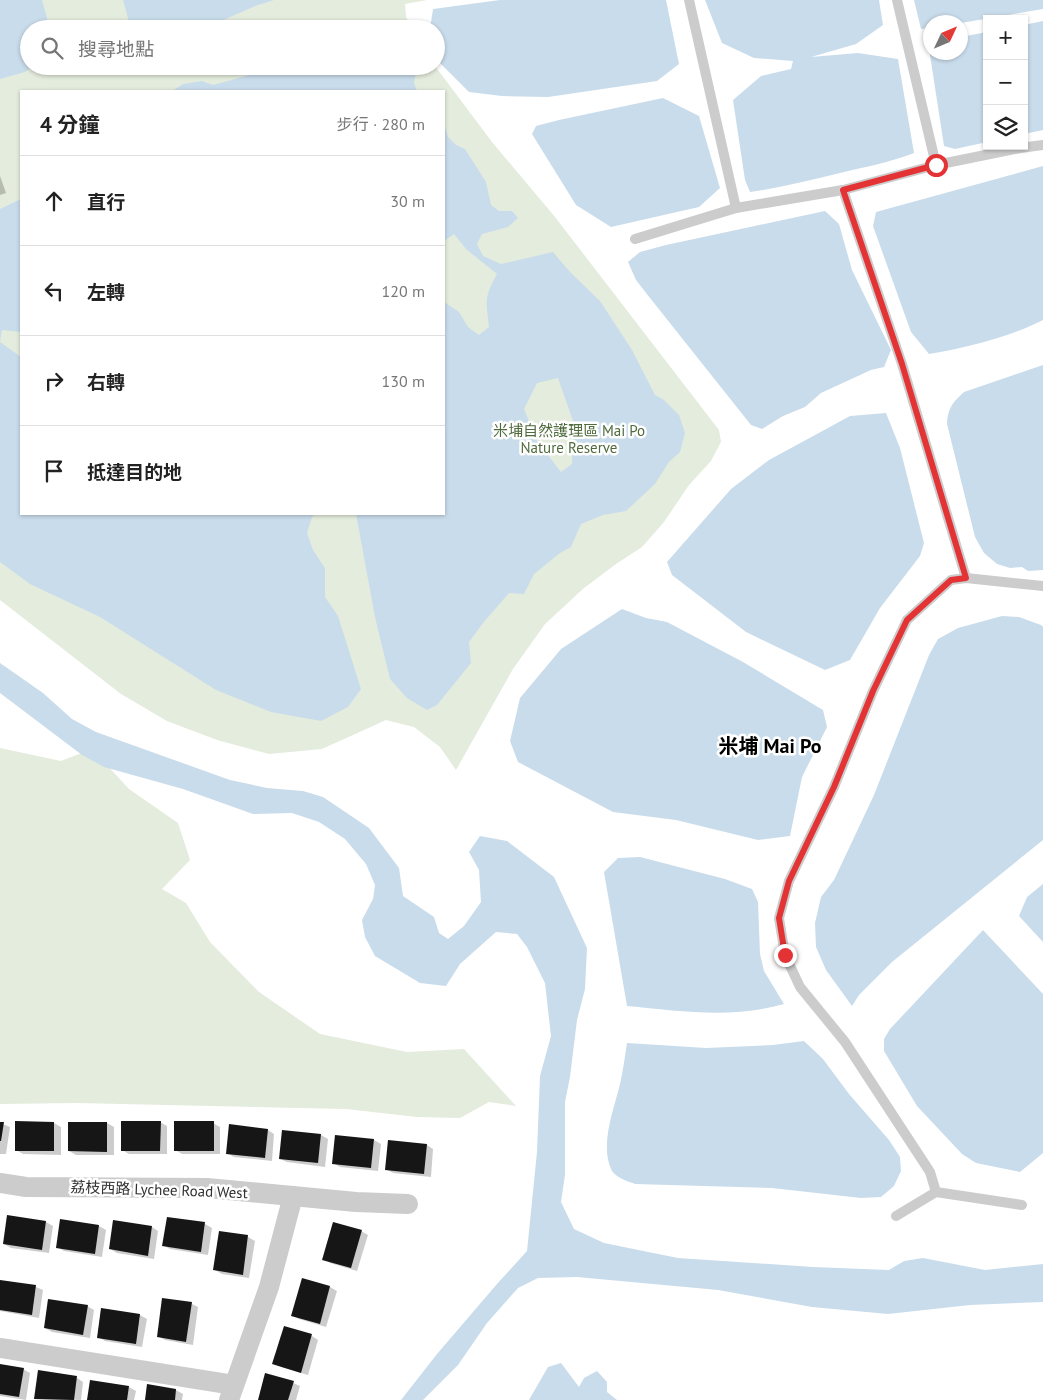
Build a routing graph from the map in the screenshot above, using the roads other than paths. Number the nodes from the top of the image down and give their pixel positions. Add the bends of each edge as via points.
1 (689, 0) edge
2 (897, 0) edge
3 (1043, 145) edge
4 (936, 165) junction
5 (843, 190) junction
6 (736, 208) junction
7 (635, 238) dead end
8 (966, 578) junction
9 (1043, 586) edge
10 (0, 1183) edge
11 (936, 1192) junction
12 (293, 1196) junction
13 (408, 1204) dead end
14 (1022, 1205) dead end
15 (896, 1216) dead end
16 (0, 1348) edge
17 (232, 1392) edge

1 - 6 lane
2 - 4 lane
3 - 4 lane
4 - 5 lane
5 - 6 lane
5 - 8 lane via 902,364
6 - 7 lane
8 - 9 lane
8 - 11 lane via 951,580 907,620 789,881 779,918 785,955 800,987 845,1042 930,1172
10 - 12 street, 荔枝西路 Lychee Road West via 26,1187 207,1188
11 - 14 lane
11 - 15 lane
12 - 13 street, 荔枝西路 Lychee Road West
12 - 17 street via 269,1287
16 - 17 street

